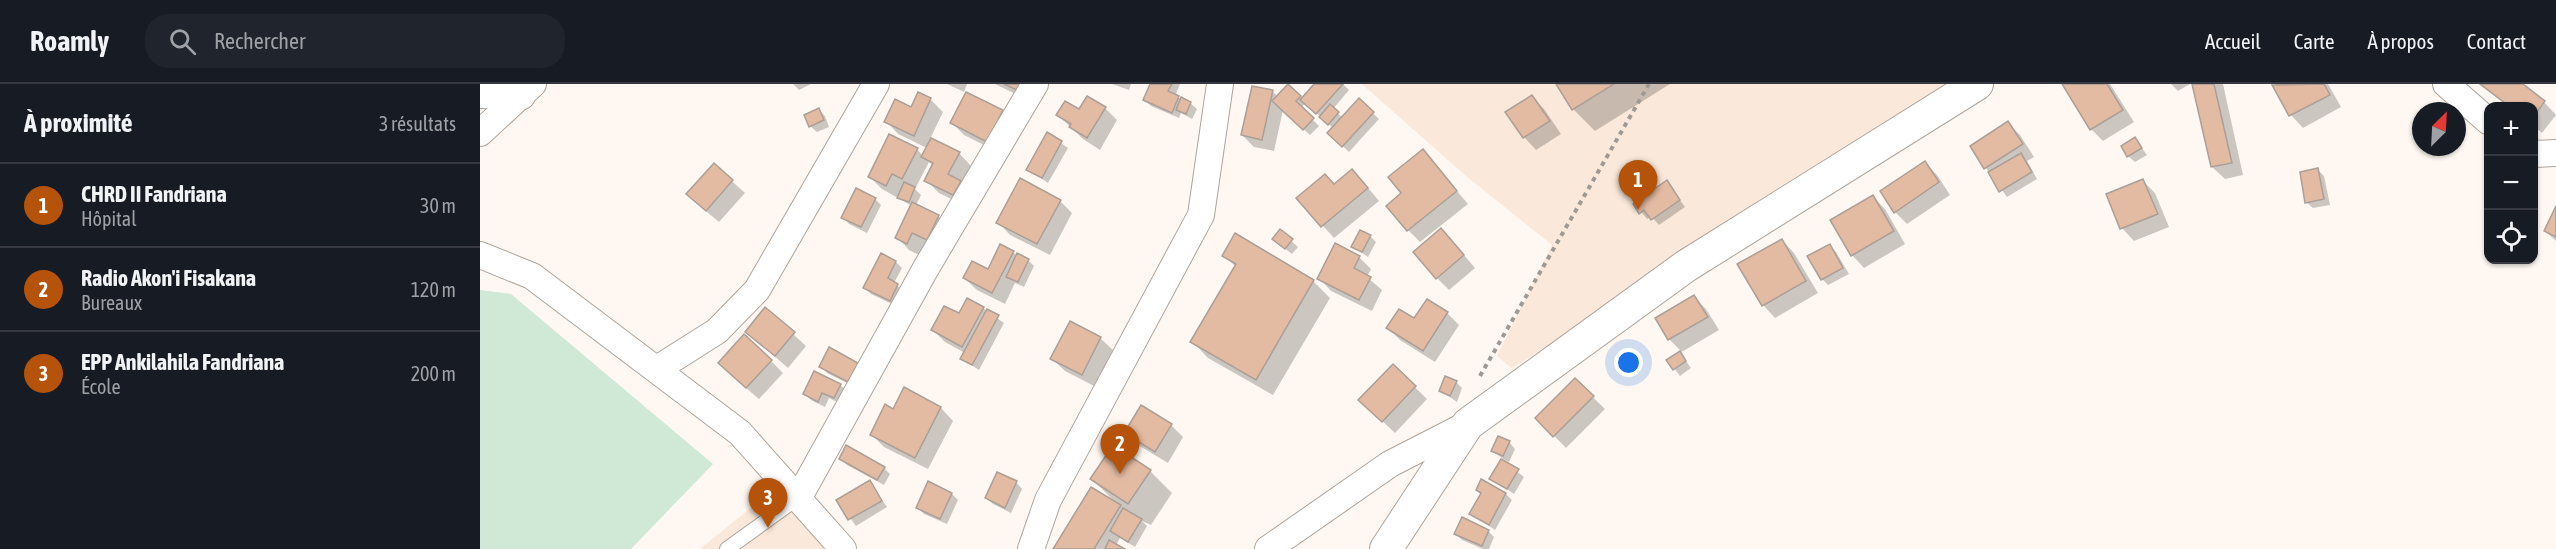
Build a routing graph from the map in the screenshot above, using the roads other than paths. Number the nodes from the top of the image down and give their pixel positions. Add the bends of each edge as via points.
1 (876, 84) edge
2 (1035, 84) edge
3 (1220, 84) edge
4 (1977, 84) edge
5 (2446, 84) edge
6 (528, 90) edge
7 (480, 96) edge
8 (2484, 117) edge
9 (480, 133) edge
10 (2556, 153) edge
11 (2538, 154) edge
12 (480, 255) edge
13 (657, 369) junction
14 (1468, 424) junction
15 (799, 497) junction
16 (728, 549) edge
17 (843, 549) edge
18 (1031, 549) edge
19 (1268, 549) edge
20 (1386, 549) edge

1 - 13 street via 757,290 717,331
2 - 15 street via 926,268
3 - 18 street via 1201,215 1048,500
4 - 14 street via 1686,266
5 - 8 street
6 - 7 street
6 - 9 street
10 - 11 street
12 - 13 street via 532,276
13 - 15 street via 740,433
14 - 19 street via 1390,464
14 - 20 street
15 - 16 lane
15 - 17 street

